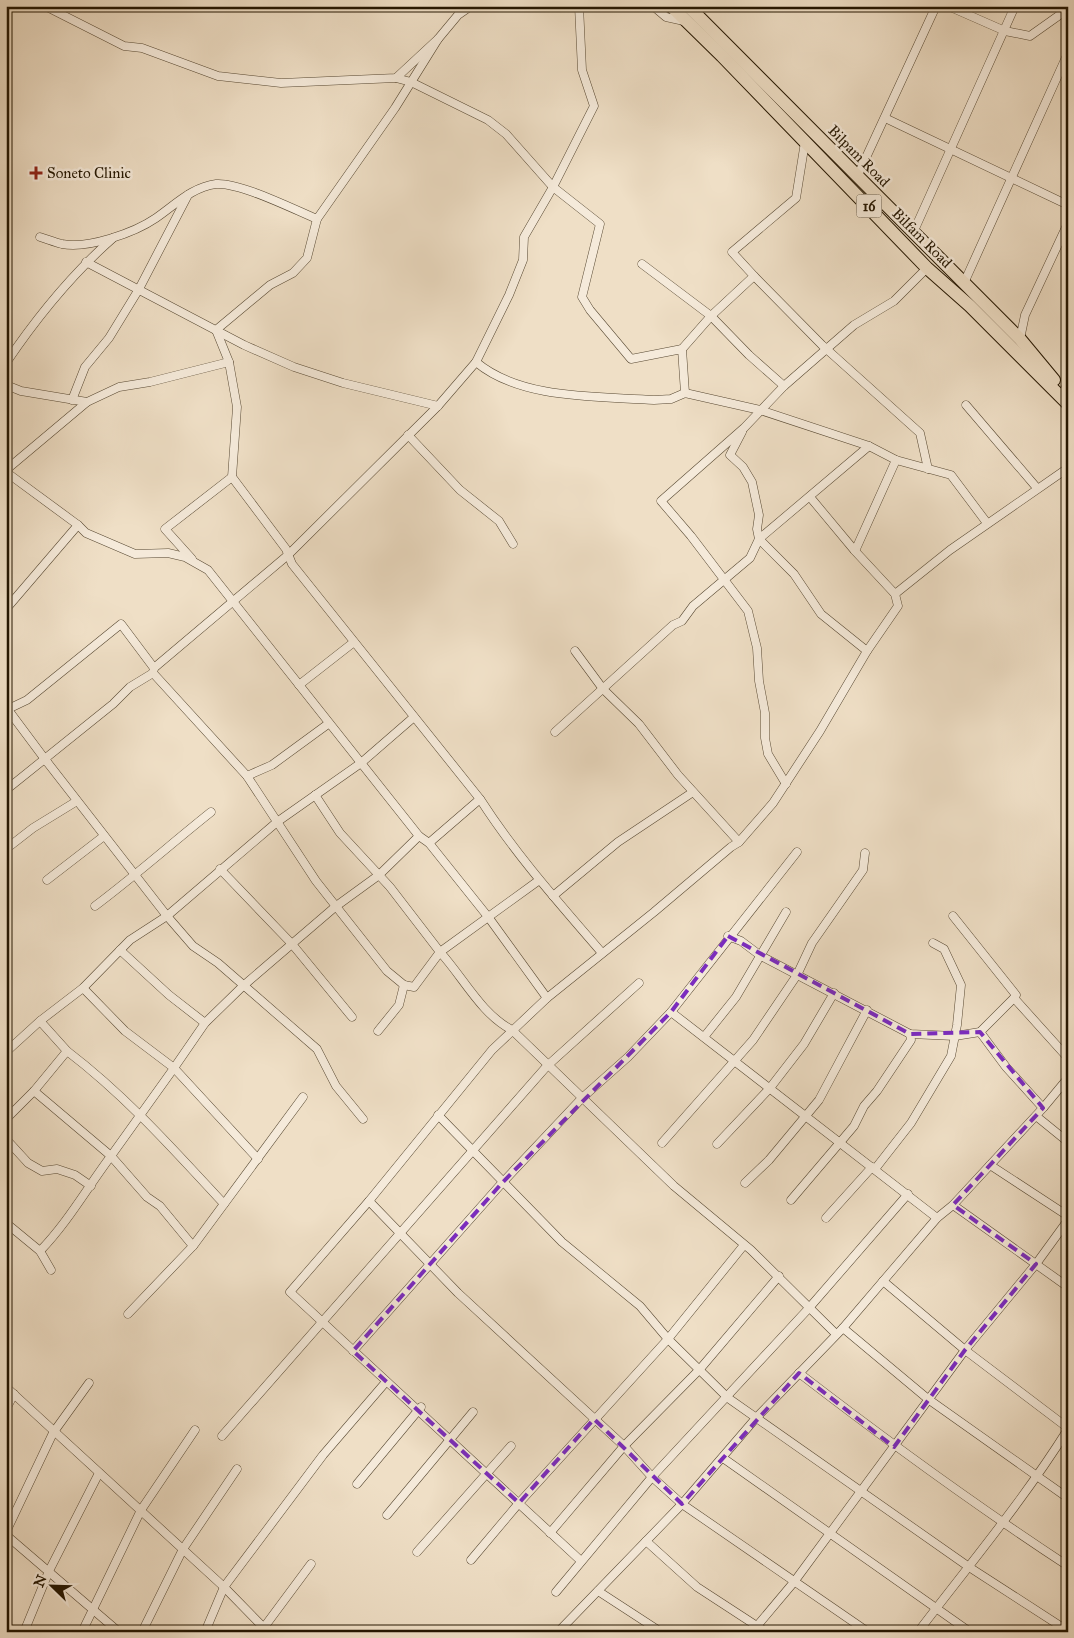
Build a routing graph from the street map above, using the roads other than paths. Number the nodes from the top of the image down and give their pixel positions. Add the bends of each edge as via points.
1 (45, 6) edge
2 (453, 6) edge
3 (471, 6) edge
4 (579, 6) edge
5 (653, 6) edge
6 (671, 6) edge
7 (936, 6) edge
8 (948, 6) edge
9 (1015, 6) edge
10 (1068, 10) edge
11 (690, 12) edge
12 (458, 15) junction
13 (1005, 31) junction
14 (438, 39) junction
15 (1068, 53) edge
16 (396, 78) junction
17 (411, 82) junction
18 (885, 118) junction
19 (805, 142) junction
20 (951, 149) junction
21 (857, 177) junction
22 (1013, 178) junction
23 (553, 187) junction
24 (189, 193) junction
25 (1068, 205) edge
26 (317, 218) junction
27 (1068, 223) edge
28 (913, 233) junction
29 (116, 235) junction
30 (40, 237) dead end
31 (86, 262) junction
32 (642, 264) dead end
33 (927, 268) junction
34 (754, 276) junction
35 (964, 283) junction
36 (139, 290) junction
37 (711, 316) junction
38 (216, 330) junction
39 (1020, 339) junction
40 (828, 348) junction
41 (682, 349) junction
42 (229, 362) junction
43 (476, 362) junction
44 (6, 363) edge
45 (6, 385) edge
46 (784, 386) junction
47 (685, 394) junction
48 (1066, 394) edge
49 (72, 400) junction
50 (87, 402) junction
51 (966, 405) dead end
52 (438, 406) junction
53 (760, 410) junction
54 (744, 428) junction
55 (408, 435) junction
56 (869, 446) junction
57 (896, 460) junction
58 (1068, 468) edge
59 (928, 469) junction
60 (6, 471) edge
61 (232, 477) junction
62 (1037, 488) junction
63 (810, 498) junction
64 (987, 523) junction
65 (78, 525) junction
66 (759, 539) junction
67 (513, 544) dead end
68 (855, 552) junction
69 (288, 555) junction
70 (196, 564) junction
71 (725, 580) junction
72 (895, 594) junction
73 (233, 600) junction
74 (6, 609) edge
75 (354, 642) junction
76 (575, 651) dead end
77 (867, 651) junction
78 (153, 670) junction
79 (299, 684) junction
80 (603, 689) junction
81 (7, 709) edge
82 (414, 717) junction
83 (328, 724) dead end
84 (555, 732) dead end
85 (44, 758) junction
86 (361, 763) junction
87 (247, 776) junction
88 (786, 784) junction
89 (6, 790) edge
90 (694, 792) junction
91 (314, 795) junction
92 (480, 799) junction
93 (77, 801) junction
94 (211, 812) dead end
95 (277, 822) junction
96 (104, 836) junction
97 (419, 836) junction
98 (739, 842) junction
99 (429, 843) junction
100 (6, 849) edge
101 (797, 852) dead end
102 (865, 853) dead end
103 (220, 869) junction
104 (136, 876) junction
105 (380, 876) junction
106 (47, 880) dead end
107 (538, 880) junction
108 (553, 896) junction
109 (95, 906) dead end
110 (335, 907) junction
111 (786, 912) dead end
112 (167, 916) junction
113 (953, 916) dead end
114 (489, 918) junction
115 (728, 936) junction
116 (933, 943) dead end
117 (292, 944) junction
118 (120, 950) junction
119 (440, 952) junction
120 (602, 952) junction
121 (762, 956) junction
122 (797, 975) junction
123 (639, 983) dead end
124 (404, 985) junction
125 (243, 986) junction
126 (83, 988) junction
127 (834, 993) junction
128 (547, 998) junction
129 (1014, 998) junction
130 (867, 1010) junction
131 (671, 1012) junction
132 (352, 1018) dead end
133 (40, 1021) junction
134 (204, 1023) junction
135 (512, 1030) junction
136 (378, 1032) dead end
137 (980, 1032) junction
138 (910, 1034) junction
139 (955, 1036) junction
140 (704, 1037) junction
141 (67, 1051) junction
142 (6, 1052) edge
143 (1068, 1058) edge
144 (734, 1060) junction
145 (547, 1066) junction
146 (174, 1068) junction
147 (1068, 1077) edge
148 (770, 1088) junction
149 (34, 1091) junction
150 (303, 1097) dead end
151 (582, 1098) junction
152 (1039, 1110) junction
153 (438, 1115) junction
154 (805, 1115) junction
155 (141, 1116) junction
156 (6, 1119) edge
157 (363, 1119) dead end
158 (6, 1139) edge
159 (840, 1142) junction
160 (1068, 1142) edge
161 (662, 1143) dead end
162 (717, 1144) dead end
163 (471, 1151) junction
164 (110, 1156) junction
165 (258, 1159) junction
166 (990, 1165) junction
167 (874, 1168) junction
168 (502, 1183) junction
169 (745, 1183) dead end
170 (91, 1186) junction
171 (908, 1194) junction
172 (791, 1200) dead end
173 (369, 1201) junction
174 (224, 1204) junction
175 (953, 1205) junction
176 (1068, 1216) edge
177 (826, 1218) dead end
178 (937, 1218) junction
179 (1068, 1220) edge
180 (6, 1223) edge
181 (400, 1232) junction
182 (744, 1245) junction
183 (193, 1246) junction
184 (40, 1251) junction
185 (431, 1263) junction
186 (1036, 1264) junction
187 (51, 1270) dead end
188 (779, 1276) junction
189 (883, 1281) junction
190 (1068, 1287) edge
191 (809, 1308) junction
192 (128, 1314) dead end
193 (322, 1321) junction
194 (843, 1328) junction
195 (836, 1334) junction
196 (668, 1339) junction
197 (965, 1350) junction
198 (353, 1351) junction
199 (700, 1369) junction
200 (799, 1373) junction
201 (385, 1383) dead end
202 (89, 1384) dead end
203 (6, 1387) edge
204 (14, 1394) junction
205 (728, 1398) junction
206 (928, 1399) junction
207 (421, 1407) dead end
208 (6, 1409) edge
209 (473, 1412) dead end
210 (594, 1418) junction
211 (756, 1418) junction
212 (1068, 1428) edge
213 (195, 1430) dead end
214 (53, 1433) junction
215 (222, 1436) dead end
216 (511, 1446) dead end
217 (624, 1446) junction
218 (894, 1447) junction
219 (723, 1458) junction
220 (237, 1469) dead end
221 (99, 1473) junction
222 (652, 1477) junction
223 (1037, 1477) junction
224 (357, 1484) dead end
225 (860, 1491) junction
226 (1068, 1498) edge
227 (519, 1503) junction
228 (682, 1504) junction
229 (141, 1510) junction
230 (387, 1516) dead end
231 (1003, 1524) junction
232 (6, 1533) edge
233 (550, 1533) junction
234 (828, 1534) junction
235 (646, 1541) junction
236 (183, 1549) junction
237 (417, 1552) dead end
238 (471, 1560) dead end
239 (581, 1561) junction
240 (311, 1564) dead end
241 (1068, 1566) edge
242 (969, 1567) junction
243 (49, 1571) junction
244 (794, 1582) junction
245 (224, 1587) junction
246 (556, 1592) dead end
247 (598, 1592) junction
248 (91, 1608) junction
249 (936, 1609) junction
250 (754, 1629) edge
251 (264, 1630) edge
252 (1068, 1631) edge
253 (24, 1632) edge
254 (82, 1632) edge
255 (119, 1632) edge
256 (142, 1632) edge
257 (205, 1632) edge
258 (558, 1632) edge
259 (661, 1632) edge
260 (766, 1632) edge
261 (868, 1632) edge
262 (918, 1632) edge
263 (970, 1632) edge

1 - 16 street via 124,46 142,48 218,76 281,83
2 - 12 street
3 - 12 street
4 - 23 street via 582,70 594,106
5 - 11 street via 666,16
6 - 11 main road, Bilfam Road / 16
7 - 18 street
8 - 13 street
9 - 13 street
10 - 13 street via 1030,36
11 - 19 main road, Bilfam Road / 16
11 - 21 main road, Bilpam Road / 16
12 - 14 street
13 - 20 street
14 - 16 street
14 - 17 street
15 - 22 street
16 - 17 street
17 - 23 street via 488,120 506,134
17 - 26 street
18 - 20 street
18 - 21 street
19 - 33 main road, Bilfam Road / 16
19 - 34 street via 796,198 732,252
20 - 22 street
20 - 28 street
21 - 28 main road, Bilpam Road / 16
22 - 25 street
22 - 35 street
23 - 41 street via 600,224 582,297 590,310 631,358
23 - 43 street via 524,237 522,260 509,294
24 - 26 street via 215,184 234,186
24 - 29 street via 155,219
24 - 36 street
26 - 38 street via 307,258 293,273 270,285
27 - 39 street via 1025,316
28 - 35 main road, Bilpam Road / 16
29 - 30 street via 85,244 62,244
29 - 31 street
31 - 36 street
31 - 44 street via 36,318
32 - 37 street
33 - 40 street via 894,301 854,325
33 - 48 main road, Bilfam Road / 16
34 - 37 street
34 - 40 street
35 - 39 main road, Bilpam Road / 16
36 - 38 street
36 - 49 street via 109,338 85,367
37 - 41 street
37 - 46 street
38 - 42 street
38 - 52 street via 294,367 343,383
39 - 48 main road, Bilpam Road / 16
40 - 46 street
40 - 59 street via 920,433
41 - 47 street
42 - 50 street via 119,387
42 - 61 street via 236,407
43 - 47 street via 490,374 505,380 554,393 654,400
43 - 52 street
45 - 49 street via 21,391
46 - 53 street
47 - 53 street
49 - 50 street
50 - 60 street
51 - 62 street
52 - 55 street
53 - 54 street
53 - 56 street
54 - 66 street via 730,455 752,482
54 - 71 street via 661,501
55 - 67 street via 460,490 500,521
55 - 69 street
56 - 57 street
56 - 63 street
57 - 59 street
57 - 68 street
58 - 62 street
59 - 64 street via 951,475
60 - 65 street
61 - 69 street
61 - 70 street via 165,529
62 - 64 street
63 - 66 street
63 - 68 street
64 - 72 street
65 - 70 street via 86,533 135,554 168,553
65 - 74 street
66 - 71 street via 750,558
66 - 77 street via 794,574 821,614
68 - 72 street
69 - 73 street
69 - 75 street
70 - 73 street via 208,570
71 - 80 street
71 - 88 street via 748,611 757,648 764,738 768,754
72 - 77 street via 898,606
73 - 78 street
73 - 79 street
75 - 79 street
75 - 82 street
76 - 80 street
77 - 88 street
78 - 81 street via 121,624 27,700
78 - 85 street
78 - 87 street
79 - 86 street
80 - 84 street
80 - 90 street via 639,724
81 - 85 street
82 - 86 street
82 - 92 street
83 - 87 street via 272,765
85 - 89 street
85 - 93 street
85 - 112 street
86 - 91 street
86 - 97 street
87 - 95 street
88 - 98 street
90 - 98 street
90 - 108 street via 618,842
91 - 95 street
91 - 105 street via 340,832
92 - 99 street
92 - 107 street
93 - 96 street
93 - 100 street
94 - 104 street
95 - 103 street
95 - 110 street
96 - 104 street
96 - 106 street
97 - 99 street
97 - 105 street
98 - 120 street
99 - 114 street
101 - 115 street
102 - 122 street via 863,870 812,943
103 - 112 street
103 - 117 street
104 - 109 street
104 - 112 street
105 - 110 street
105 - 119 street
107 - 108 street
107 - 114 street
108 - 120 street
110 - 117 street
110 - 124 street via 387,971
111 - 121 street
112 - 118 street
112 - 125 street via 193,946
113 - 129 street via 1016,995
114 - 119 street
114 - 128 street
115 - 121 street via 741,940
115 - 131 street
116 - 139 street via 944,950 961,985
117 - 125 street
117 - 132 street
118 - 126 street
118 - 134 street
119 - 124 street via 414,988
119 - 135 street via 485,1009 500,1024
120 - 128 street
121 - 122 street
121 - 140 street via 736,997
122 - 127 street
122 - 144 street via 753,1040
123 - 145 street
124 - 136 street via 399,1004
125 - 134 street
125 - 157 street via 316,1049 336,1086
126 - 133 street
126 - 146 street via 126,1031
127 - 130 street
127 - 148 street via 804,1044
128 - 135 street
129 - 137 street
129 - 143 street
130 - 138 street
130 - 154 street via 819,1100
131 - 140 street
131 - 151 street
133 - 141 street
133 - 142 street
134 - 146 street
135 - 145 street
135 - 153 street
137 - 139 street
137 - 152 street
138 - 139 street
138 - 159 street via 911,1040
139 - 167 street via 951,1056 911,1123
140 - 144 street
141 - 149 street
141 - 155 street via 101,1077
144 - 148 street
144 - 161 street
145 - 151 street
145 - 163 street
146 - 155 street
146 - 165 street
147 - 152 street
148 - 154 street
148 - 162 street
149 - 156 street
149 - 164 street
150 - 165 street
151 - 168 street
151 - 182 street via 674,1186
152 - 160 street
152 - 166 street
153 - 163 street
153 - 173 street
154 - 159 street
154 - 169 street via 769,1160
155 - 164 street
155 - 174 street
158 - 170 street via 28,1163 42,1170 56,1169 75,1175
159 - 167 street
159 - 172 street
163 - 168 street
163 - 181 street
164 - 170 street
164 - 183 street via 147,1198 160,1206
165 - 174 street
166 - 175 street
166 - 176 street
167 - 171 street
167 - 177 street
168 - 185 street
168 - 196 street via 562,1242 640,1306
170 - 184 street via 57,1234
171 - 178 street
171 - 191 street
173 - 181 street
173 - 193 street via 290,1292
174 - 183 street
175 - 178 street
175 - 186 street
178 - 189 street
179 - 186 street
180 - 184 street
181 - 185 street
181 - 193 street
182 - 188 street
182 - 196 street
183 - 192 street
184 - 187 street
185 - 198 street
185 - 210 street via 521,1354
186 - 190 street
186 - 197 street
188 - 191 street
188 - 199 street
189 - 194 street
189 - 197 street
191 - 195 street
191 - 205 street
193 - 198 street
193 - 215 street
194 - 195 street
194 - 206 street
195 - 200 street
196 - 199 street
196 - 210 street
197 - 206 street
197 - 212 street
198 - 227 street
199 - 205 street
199 - 217 street
200 - 211 street
200 - 218 street
201 - 245 street via 324,1455
202 - 214 street
203 - 204 street
204 - 208 street
204 - 214 street
205 - 211 street
205 - 222 street
206 - 218 street
206 - 223 street
207 - 224 street
209 - 230 street
210 - 217 street
210 - 227 street
211 - 219 street
211 - 225 street
212 - 223 street
213 - 229 street
214 - 221 street
214 - 232 street
216 - 237 street
217 - 222 street
217 - 233 street
218 - 225 street
218 - 231 street
219 - 228 street
219 - 234 street
220 - 236 street
221 - 229 street
221 - 243 street
222 - 228 street
222 - 239 street
223 - 226 street
223 - 231 street
225 - 234 street
225 - 242 street
227 - 233 street
227 - 238 street
228 - 235 street
228 - 244 street
229 - 236 street
229 - 248 street
231 - 241 street
231 - 242 street
232 - 243 street
233 - 239 street
234 - 244 street
234 - 249 street
235 - 247 street
235 - 250 street via 697,1587
236 - 245 street
236 - 256 street
239 - 246 street
240 - 251 street
242 - 249 street
242 - 252 street
243 - 248 street
243 - 253 street
244 - 250 street
244 - 261 street
245 - 251 street
245 - 257 street
247 - 258 street
247 - 259 street
248 - 254 street
248 - 255 street
249 - 262 street
249 - 263 street
250 - 260 street

